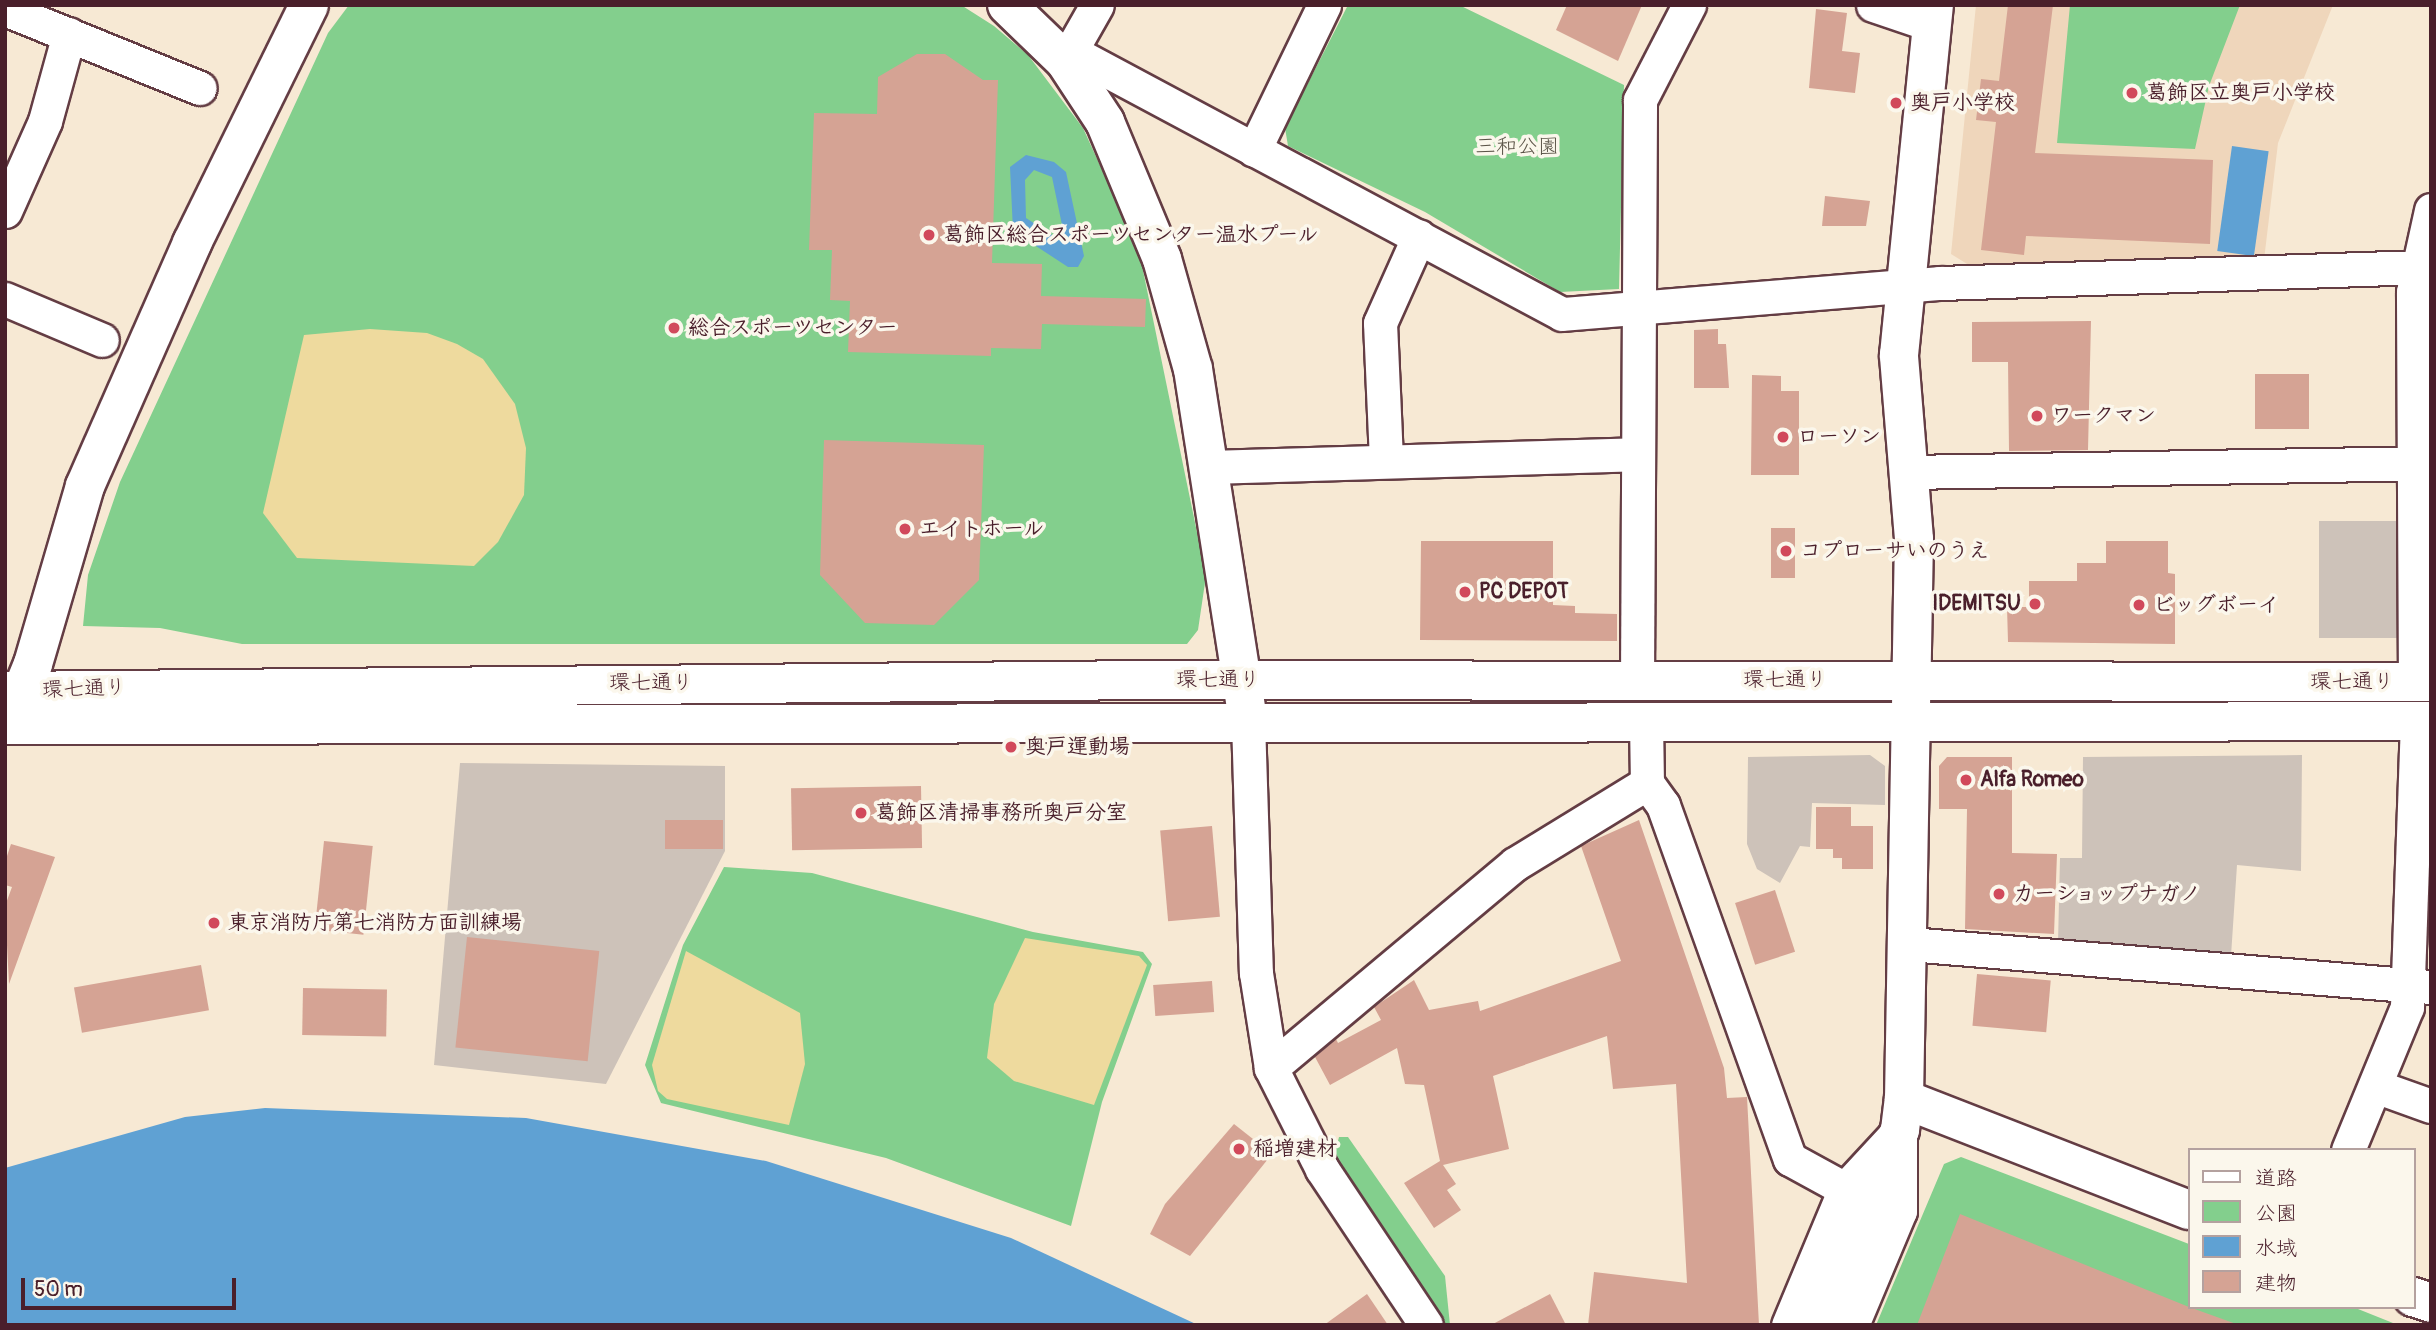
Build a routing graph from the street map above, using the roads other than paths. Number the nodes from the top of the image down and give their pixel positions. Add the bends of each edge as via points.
1 (309, 5) edge
2 (1007, 5) edge
3 (1097, 5) edge
4 (1324, 5) edge
5 (1689, 5) edge
6 (1879, 6) edge
7 (5, 9) edge
8 (1933, 15) edge
9 (69, 34) junction
10 (1070, 57) junction
11 (200, 88) dead end
12 (1254, 150) junction
13 (2431, 210) edge
14 (5, 211) edge
15 (1419, 236) junction
16 (2424, 268) edge
17 (1902, 288) junction
18 (5, 299) edge
19 (1636, 309) junction
20 (102, 341) dead end
21 (1636, 454) junction
22 (1387, 460) junction
23 (2425, 463) edge
24 (1209, 467) junction
25 (1907, 472) junction
26 (1241, 680) junction
27 (1913, 680) junction
28 (1637, 681) junction
29 (2423, 682) edge
30 (8, 710) edge
31 (1248, 721) junction
32 (1646, 721) junction
33 (1912, 721) junction
34 (2424, 721) edge
35 (1647, 783) junction
36 (1909, 944) junction
37 (2420, 986) edge
38 (1271, 1068) junction
39 (2375, 1086) junction
40 (2431, 1107) edge
41 (1902, 1115) junction
42 (2349, 1148) edge
43 (1845, 1189) junction
44 (2188, 1210) edge
45 (1426, 1325) edge
46 (1788, 1325) edge
47 (1820, 1325) edge
48 (1852, 1325) edge

1 - 30 main road via 192,243 85,486
2 - 10 main road
3 - 10 street
4 - 12 street
5 - 19 street via 1640,100
6 - 8 street
7 - 9 street
8 - 17 main road
9 - 11 street
9 - 14 street via 45,121
10 - 12 street
10 - 24 main road via 1105,122 1162,258 1193,369
12 - 15 street
13 - 16 street
15 - 19 street via 1562,313
15 - 22 street via 1380,323
16 - 17 street
16 - 23 street
17 - 19 street
17 - 25 main road via 1901,415
18 - 20 street
19 - 21 street
21 - 22 street
21 - 28 street
22 - 24 street
23 - 25 street
23 - 29 street
24 - 26 main road
25 - 27 main road via 1914,539
26 - 28 main road, 環七通り
26 - 30 main road, 環七通り
26 - 31 main road
27 - 28 main road, 環七通り
27 - 29 main road, 環七通り
27 - 33 main road
30 - 31 main road, 環七通り
31 - 32 main road, 環七通り
31 - 38 street via 1256,973
32 - 33 main road, 環七通り
32 - 35 street
33 - 34 main road, 環七通り
33 - 36 main road
34 - 37 street
35 - 38 street via 1515,864
35 - 43 street via 1663,805 1790,1159
36 - 37 street
36 - 41 main road
37 - 39 street
38 - 45 street via 1322,1169
39 - 40 street
39 - 42 street
41 - 43 street
41 - 44 main road
41 - 47 main road via 1860,1234
41 - 48 street via 1900,1212
43 - 46 street

